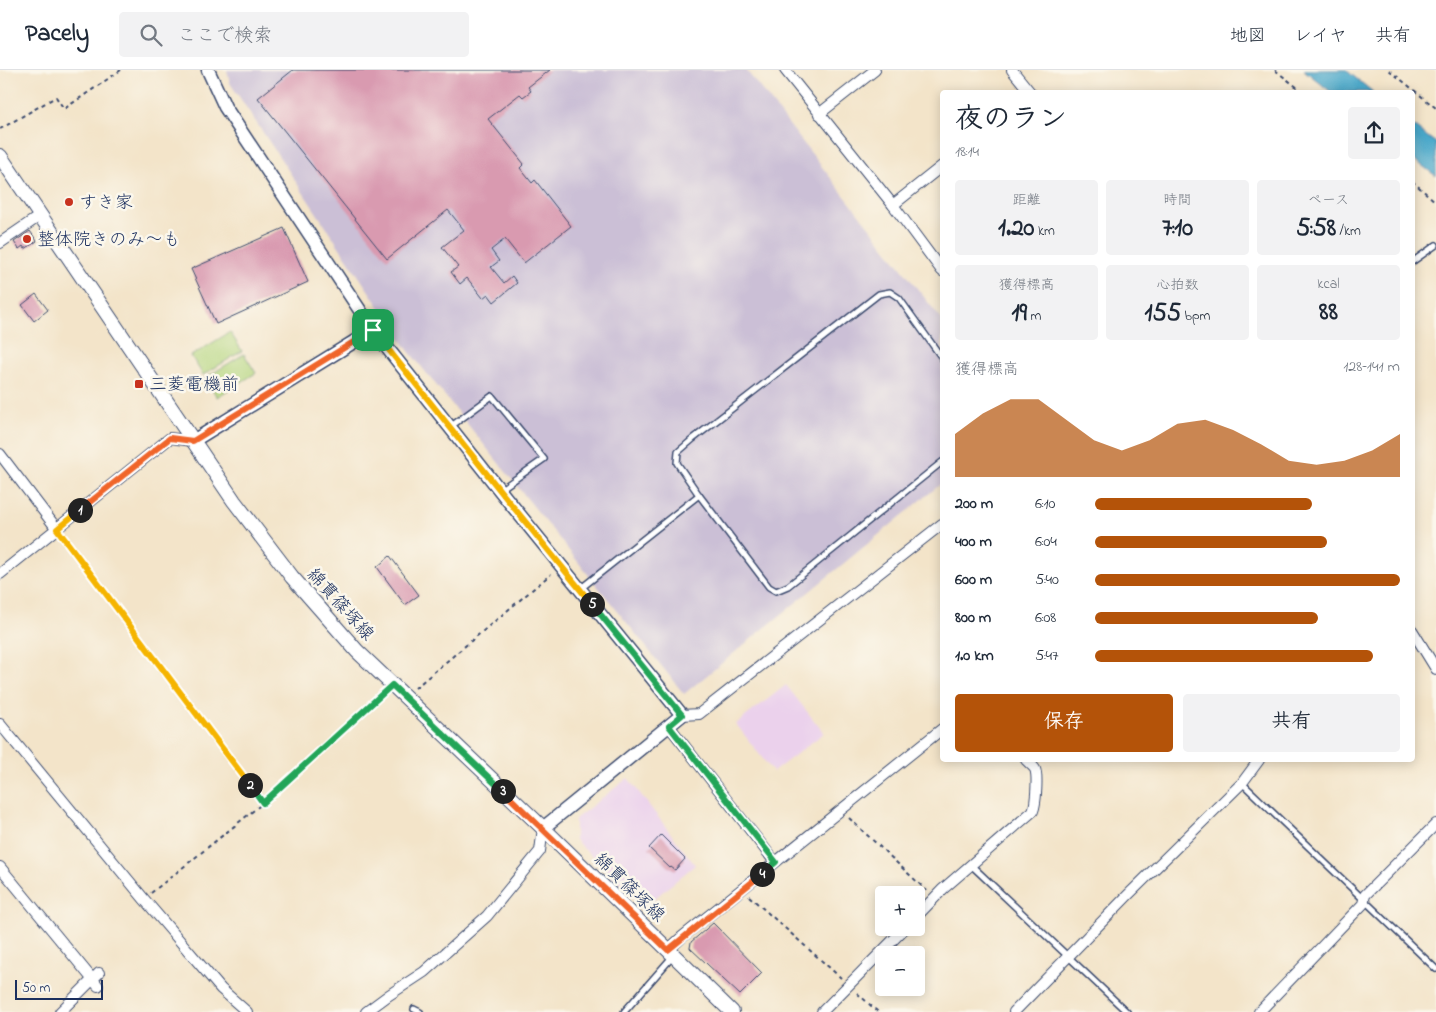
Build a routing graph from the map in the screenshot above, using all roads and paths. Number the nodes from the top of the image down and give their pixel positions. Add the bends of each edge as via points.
1 (121, 70) edge
2 (208, 70) edge
3 (785, 70) edge
4 (875, 70) edge
5 (1012, 70) edge
6 (1276, 70) edge
7 (1389, 70) edge
8 (1028, 90) edge
9 (1301, 90) edge
10 (1414, 90) edge
11 (1415, 91) edge
12 (1436, 108) edge
13 (820, 114) junction
14 (0, 129) edge
15 (0, 156) edge
16 (940, 168) edge
17 (1415, 184) edge
18 (1436, 202) edge
19 (893, 205) junction
20 (41, 216) junction
21 (0, 243) edge
22 (1436, 245) edge
23 (1415, 260) edge
24 (940, 267) edge
25 (373, 330) junction
26 (940, 355) edge
27 (450, 427) junction
28 (193, 441) junction
29 (0, 454) edge
30 (940, 464) edge
31 (500, 490) junction
32 (699, 495) junction
33 (940, 526) edge
34 (57, 529) junction
35 (561, 566) junction
36 (0, 574) edge
37 (580, 589) junction
38 (1415, 635) edge
39 (1436, 669) edge
40 (392, 685) junction
41 (404, 697) junction
42 (682, 715) junction
43 (669, 726) junction
44 (1, 728) edge
45 (940, 731) edge
46 (1028, 762) edge
47 (1258, 762) edge
48 (1242, 783) junction
49 (263, 803) junction
50 (841, 810) junction
51 (1436, 824) edge
52 (543, 828) junction
53 (776, 862) junction
54 (971, 865) junction
55 (0, 867) edge
56 (742, 890) junction
57 (935, 898) junction
58 (144, 899) junction
59 (1364, 900) junction
60 (925, 908) edge
61 (898, 936) edge
62 (671, 953) junction
63 (1068, 957) junction
64 (1436, 969) edge
65 (849, 985) junction
66 (414, 1009) dead end
67 (60, 1012) edge
68 (247, 1012) edge
69 (366, 1012) edge
70 (420, 1012) edge
71 (624, 1012) edge
72 (732, 1012) edge
73 (822, 1012) edge
74 (878, 1012) edge
75 (1014, 1012) edge
76 (1127, 1012) edge
77 (1258, 1012) edge

1 - 14 path via 64,108 56,97
2 - 25 street via 225,107
3 - 13 street
4 - 13 street
5 - 8 street
6 - 9 path
7 - 10 path
11 - 12 path
13 - 19 street
15 - 20 main road, 綿貫篠塚線
16 - 19 street
17 - 18 path
19 - 24 street
20 - 21 street
20 - 28 main road, 綿貫篠塚線
22 - 23 lane
25 - 27 street
25 - 28 street
26 - 32 lane via 899,298 890,292 879,294 678,452 677,463
27 - 31 street
27 - 31 lane via 492,396 544,459
28 - 34 street via 170,438
28 - 40 main road, 綿貫篠塚線 via 292,577 345,638
29 - 34 street
30 - 32 lane via 788,586 776,591 769,587
31 - 35 street
32 - 37 lane
33 - 42 street via 700,714
34 - 36 street
34 - 49 path
35 - 37 street
35 - 41 path
37 - 42 street
38 - 39 street
40 - 41 main road, 綿貫篠塚線
40 - 49 path
41 - 52 main road, 綿貫篠塚線
42 - 43 street
43 - 52 street
43 - 53 street
44 - 58 street
45 - 50 street
46 - 54 street via 1035,769 1036,776 1033,811
47 - 48 street
48 - 59 lane
48 - 63 street
49 - 58 path
50 - 53 street
50 - 57 path
51 - 59 street via 1365,895
52 - 62 main road, 綿貫篠塚線
52 - 69 street via 540,851 487,916 424,972
53 - 56 street
54 - 57 street
54 - 63 lane
55 - 67 street via 97,980
56 - 62 street
56 - 65 path
57 - 60 street
58 - 68 street via 222,989
59 - 64 lane
59 - 77 street
61 - 65 street
62 - 71 lane
62 - 72 main road, 綿貫篠塚線
63 - 75 street
63 - 76 lane
65 - 73 street
65 - 74 path
66 - 70 lane

